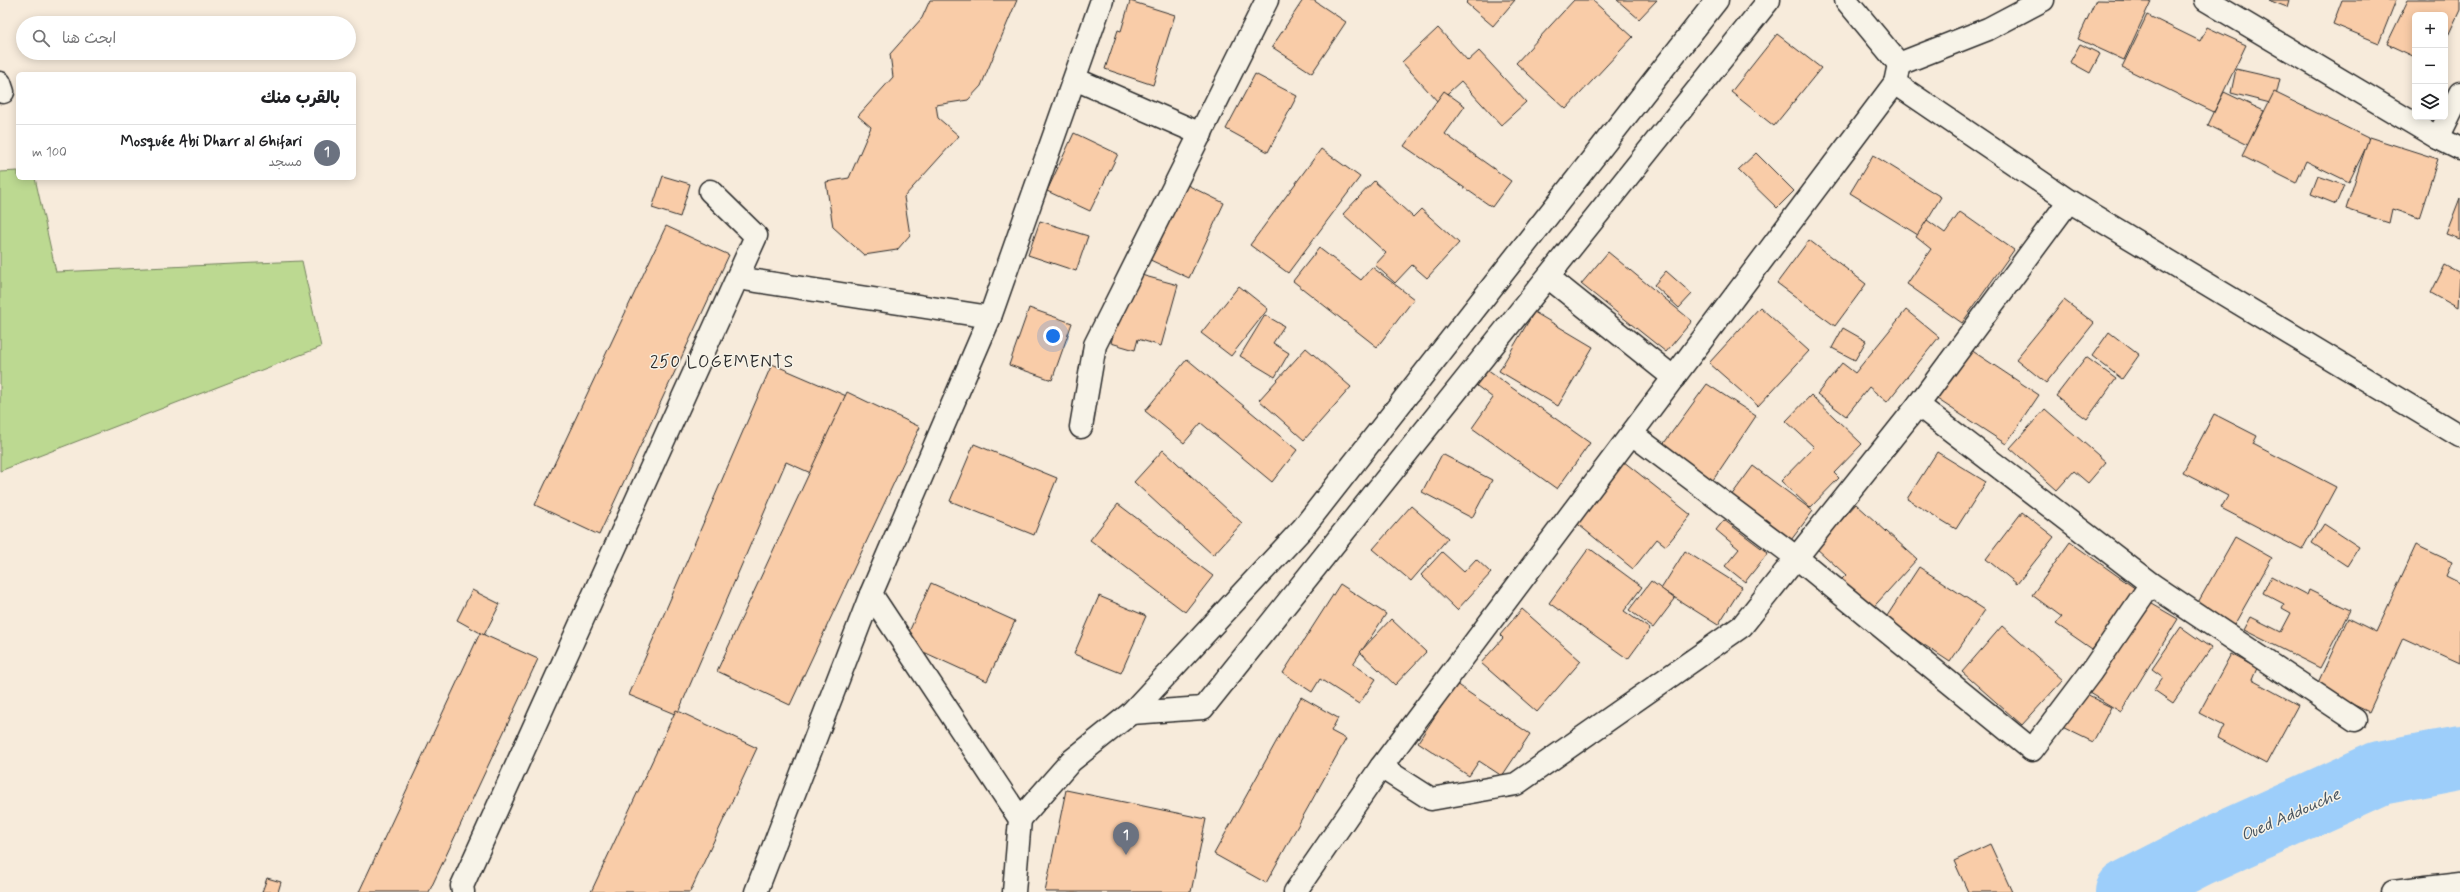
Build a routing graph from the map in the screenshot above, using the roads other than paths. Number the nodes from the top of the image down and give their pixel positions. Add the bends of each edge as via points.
1 (1102, 0) edge
2 (1267, 0) edge
3 (1717, 0) edge
4 (1769, 0) edge
5 (1846, 0) edge
6 (2043, 0) edge
7 (2206, 0) edge
8 (1897, 74) junction
9 (1075, 79) junction
10 (2460, 93) edge
11 (1201, 134) junction
12 (2438, 138) junction
13 (2460, 149) edge
14 (710, 191) dead end
15 (2069, 201) junction
16 (1548, 277) junction
17 (737, 278) junction
18 (990, 318) junction
19 (1674, 378) junction
20 (1918, 405) junction
21 (1081, 426) dead end
22 (1632, 434) junction
23 (2460, 436) edge
24 (1303, 528) junction
25 (1330, 549) junction
26 (1797, 558) junction
27 (2151, 584) junction
28 (871, 594) junction
29 (1131, 713) junction
30 (2355, 720) dead end
31 (1382, 767) junction
32 (1020, 819) junction
33 (2460, 884) edge
34 (461, 890) edge
35 (756, 892) edge
36 (1014, 892) edge
37 (1295, 892) edge
38 (2393, 892) edge

1 - 9 street
2 - 11 street
3 - 24 street
4 - 16 street
5 - 8 street
6 - 8 street
7 - 12 street
8 - 15 street
8 - 19 street
9 - 11 street
9 - 18 street
10 - 12 street
11 - 21 street via 1095,345
12 - 13 street
14 - 17 street via 756,236
15 - 20 street
15 - 23 street
16 - 19 street
16 - 25 street
17 - 18 street
17 - 34 street
18 - 28 street
19 - 22 street
20 - 26 street
20 - 27 street
22 - 26 street
22 - 31 street
24 - 25 street
24 - 29 street
25 - 29 street via 1203,708
26 - 27 street via 2032,750 2091,672
26 - 31 street via 1742,626 1516,784 1431,799
27 - 30 street
28 - 32 street
28 - 35 street
29 - 32 street via 1071,761
31 - 37 street
32 - 36 street
33 - 38 street

